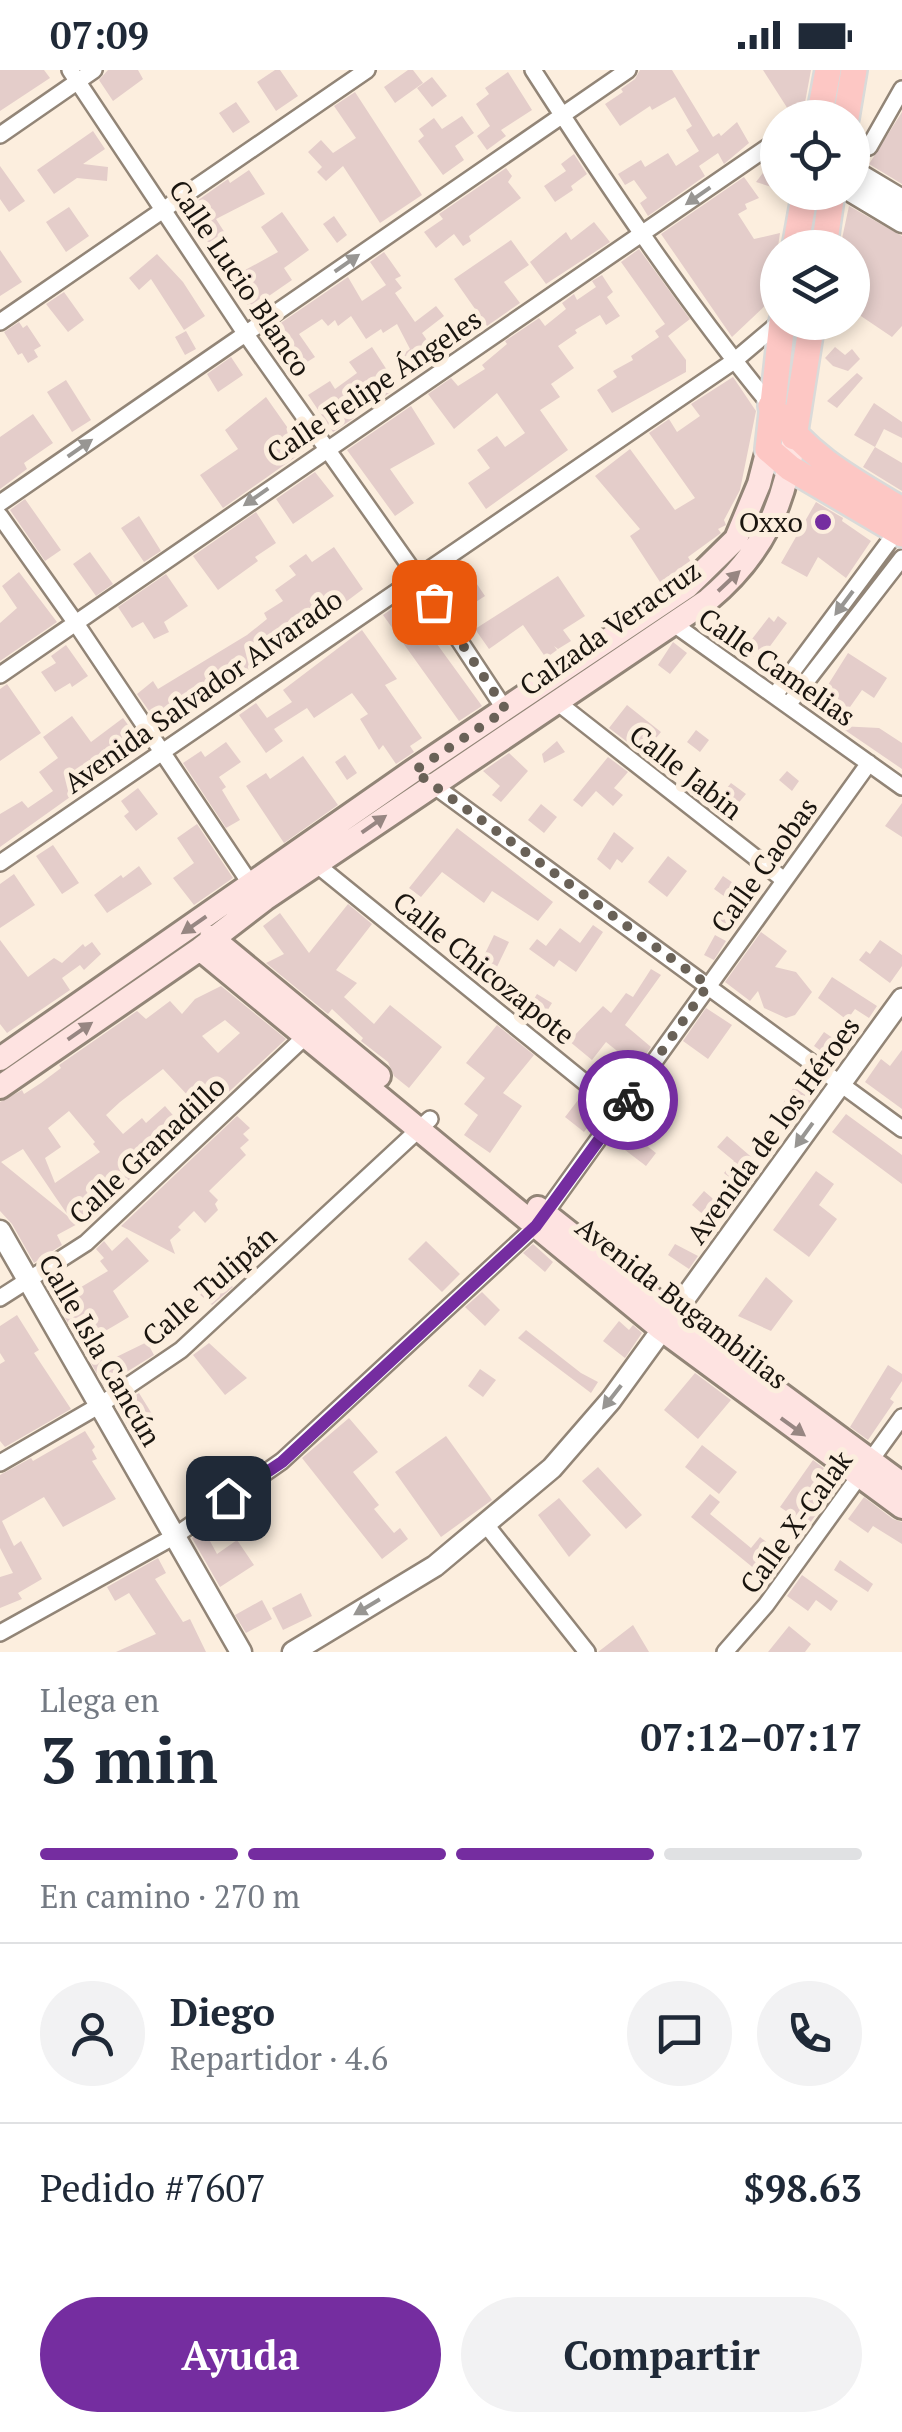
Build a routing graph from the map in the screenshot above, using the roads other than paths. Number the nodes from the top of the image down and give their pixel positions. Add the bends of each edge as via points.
1 (94, 70) edge
2 (367, 70) edge
3 (533, 70) edge
4 (628, 70) edge
5 (828, 70) edge
6 (854, 70) edge
7 (74, 76) edge
8 (902, 89) edge
9 (820, 100) edge
10 (849, 100) edge
11 (562, 114) junction
12 (0, 135) edge
13 (870, 143) edge
14 (760, 153) edge
15 (870, 181) edge
16 (902, 200) edge
17 (870, 203) edge
18 (164, 208) junction
19 (902, 222) edge
20 (644, 234) junction
21 (0, 322) edge
22 (245, 333) junction
23 (760, 339) edge
24 (779, 340) edge
25 (809, 340) edge
26 (734, 360) junction
27 (771, 406) junction
28 (794, 436) junction
29 (768, 448) junction
30 (325, 450) junction
31 (790, 468) junction
32 (829, 490) junction
33 (0, 504) edge
34 (775, 511) junction
35 (0, 516) edge
36 (901, 525) edge
37 (902, 558) edge
38 (416, 576) junction
39 (75, 622) junction
40 (672, 622) junction
41 (0, 675) edge
42 (782, 700) junction
43 (557, 702) junction
44 (506, 710) junction
45 (160, 751) junction
46 (868, 763) junction
47 (423, 778) junction
48 (902, 787) edge
49 (0, 862) edge
50 (316, 864) junction
51 (784, 880) junction
52 (258, 892) junction
53 (205, 943) junction
54 (708, 985) junction
55 (902, 999) edge
56 (312, 1030) junction
57 (0, 1059) edge
58 (841, 1084) junction
59 (0, 1087) edge
60 (620, 1111) junction
61 (425, 1124) junction
62 (902, 1129) edge
63 (540, 1220) junction
64 (0, 1231) edge
65 (0, 1256) edge
66 (16, 1289) edge
67 (666, 1322) junction
68 (94, 1408) junction
69 (902, 1417) edge
70 (0, 1463) edge
71 (866, 1468) junction
72 (902, 1484) edge
73 (902, 1508) edge
74 (487, 1526) junction
75 (169, 1539) junction
76 (0, 1633) edge
77 (226, 1652) edge
78 (242, 1652) edge
79 (292, 1652) edge
80 (587, 1652) edge
81 (725, 1652) edge

1 - 7 street
2 - 18 street
3 - 11 street
4 - 11 street
5 - 9 main road
6 - 10 main road
7 - 12 street
7 - 18 street, Calle Lucio Blanco
8 - 13 street
11 - 20 street
22 -> 11 street
14 -> 20 street, Calle Felipe Ángeles
15 - 16 street
17 - 19 street
18 - 21 street
18 - 22 street, Calle Lucio Blanco
20 - 26 street
20 - 30 street, Calle Felipe Ángeles
22 - 30 street, Calle Lucio Blanco
33 -> 22 street
23 - 26 street, Avenida Salvador Alvarado
24 - 27 main road, Calzada Veracruz
25 - 28 main road, Calzada Veracruz
26 - 27 street
26 - 38 street, Avenida Salvador Alvarado
27 - 28 main road
27 - 29 main road, Calzada Veracruz
28 - 31 main road, Calzada Veracruz
28 - 36 main road
29 - 31 main road
29 - 44 main road, Calzada Veracruz via 746,518 717,560
30 - 38 street, Calle Lucio Blanco
30 -> 39 street, Calle Felipe Ángeles
31 - 32 main road
31 - 34 main road, Calzada Veracruz
32 - 34 main road via 802,492
32 - 36 main road
40 -> 34 main road, Calzada Veracruz via 731,581 752,558
35 - 39 street
36 -> 42 street
37 - 42 street
38 - 44 street, Calle Lucio Blanco
38 - 45 street, Avenida Salvador Alvarado
39 - 41 street, Calle Felipe Ángeles
39 - 45 street
40 - 42 street, Calle Camelias
40 - 43 main road, Calzada Veracruz
42 - 46 street, Calle Camelias
43 - 47 main road, Calzada Veracruz
43 - 51 street, Calle Jabin
44 - 47 main road, Calzada Veracruz
45 - 49 street, Avenida Salvador Alvarado
45 - 52 street
46 - 48 street, Calle Camelias
46 - 51 street, Calle Caobas
50 -> 47 main road, Calzada Veracruz
47 - 52 main road, Calzada Veracruz
47 - 54 street
50 - 52 main road, Calzada Veracruz
50 - 60 street, Calle Chicozapote
51 - 54 street, Calle Caobas
52 - 53 main road, Calzada Veracruz
52 -> 57 main road, Calzada Veracruz
53 - 56 main road, Avenida Bugambilias
59 -> 53 main road, Calzada Veracruz
54 - 58 street
54 - 60 street, Calle Caobas
55 - 58 street, Avenida de los Héroes
56 - 61 main road, Avenida Bugambilias
56 - 66 street, Calle Granadillo via 86,1243
58 - 62 street
58 -> 67 street, Avenida de los Héroes
60 - 63 street, Calle Caobas
61 - 63 main road, Avenida Bugambilias
61 - 68 street, Calle Tulipán via 181,1350
63 - 67 main road, Avenida Bugambilias
63 - 75 street, Calle Caobas via 282,1462
64 - 66 street, Calle Isla Cancún
65 - 66 street, Calle Isla Cancún
66 - 68 street, Calle Isla Cancún
67 - 71 main road, Avenida Bugambilias
67 -> 74 street, Avenida de los Héroes via 552,1468
68 - 70 street, Calle Tulipán
68 - 75 street, Calle Isla Cancún
69 - 71 street, Calle X-Calak
71 - 72 main road, Avenida Bugambilias
71 - 73 main road, Avenida Bugambilias
71 - 81 street, Calle X-Calak
74 -> 79 street, Avenida de los Héroes via 435,1566
74 - 80 street
75 - 76 street, Calle Caobas
75 - 77 street, Calle Isla Cancún
75 - 78 street, Calle Isla Cancún

